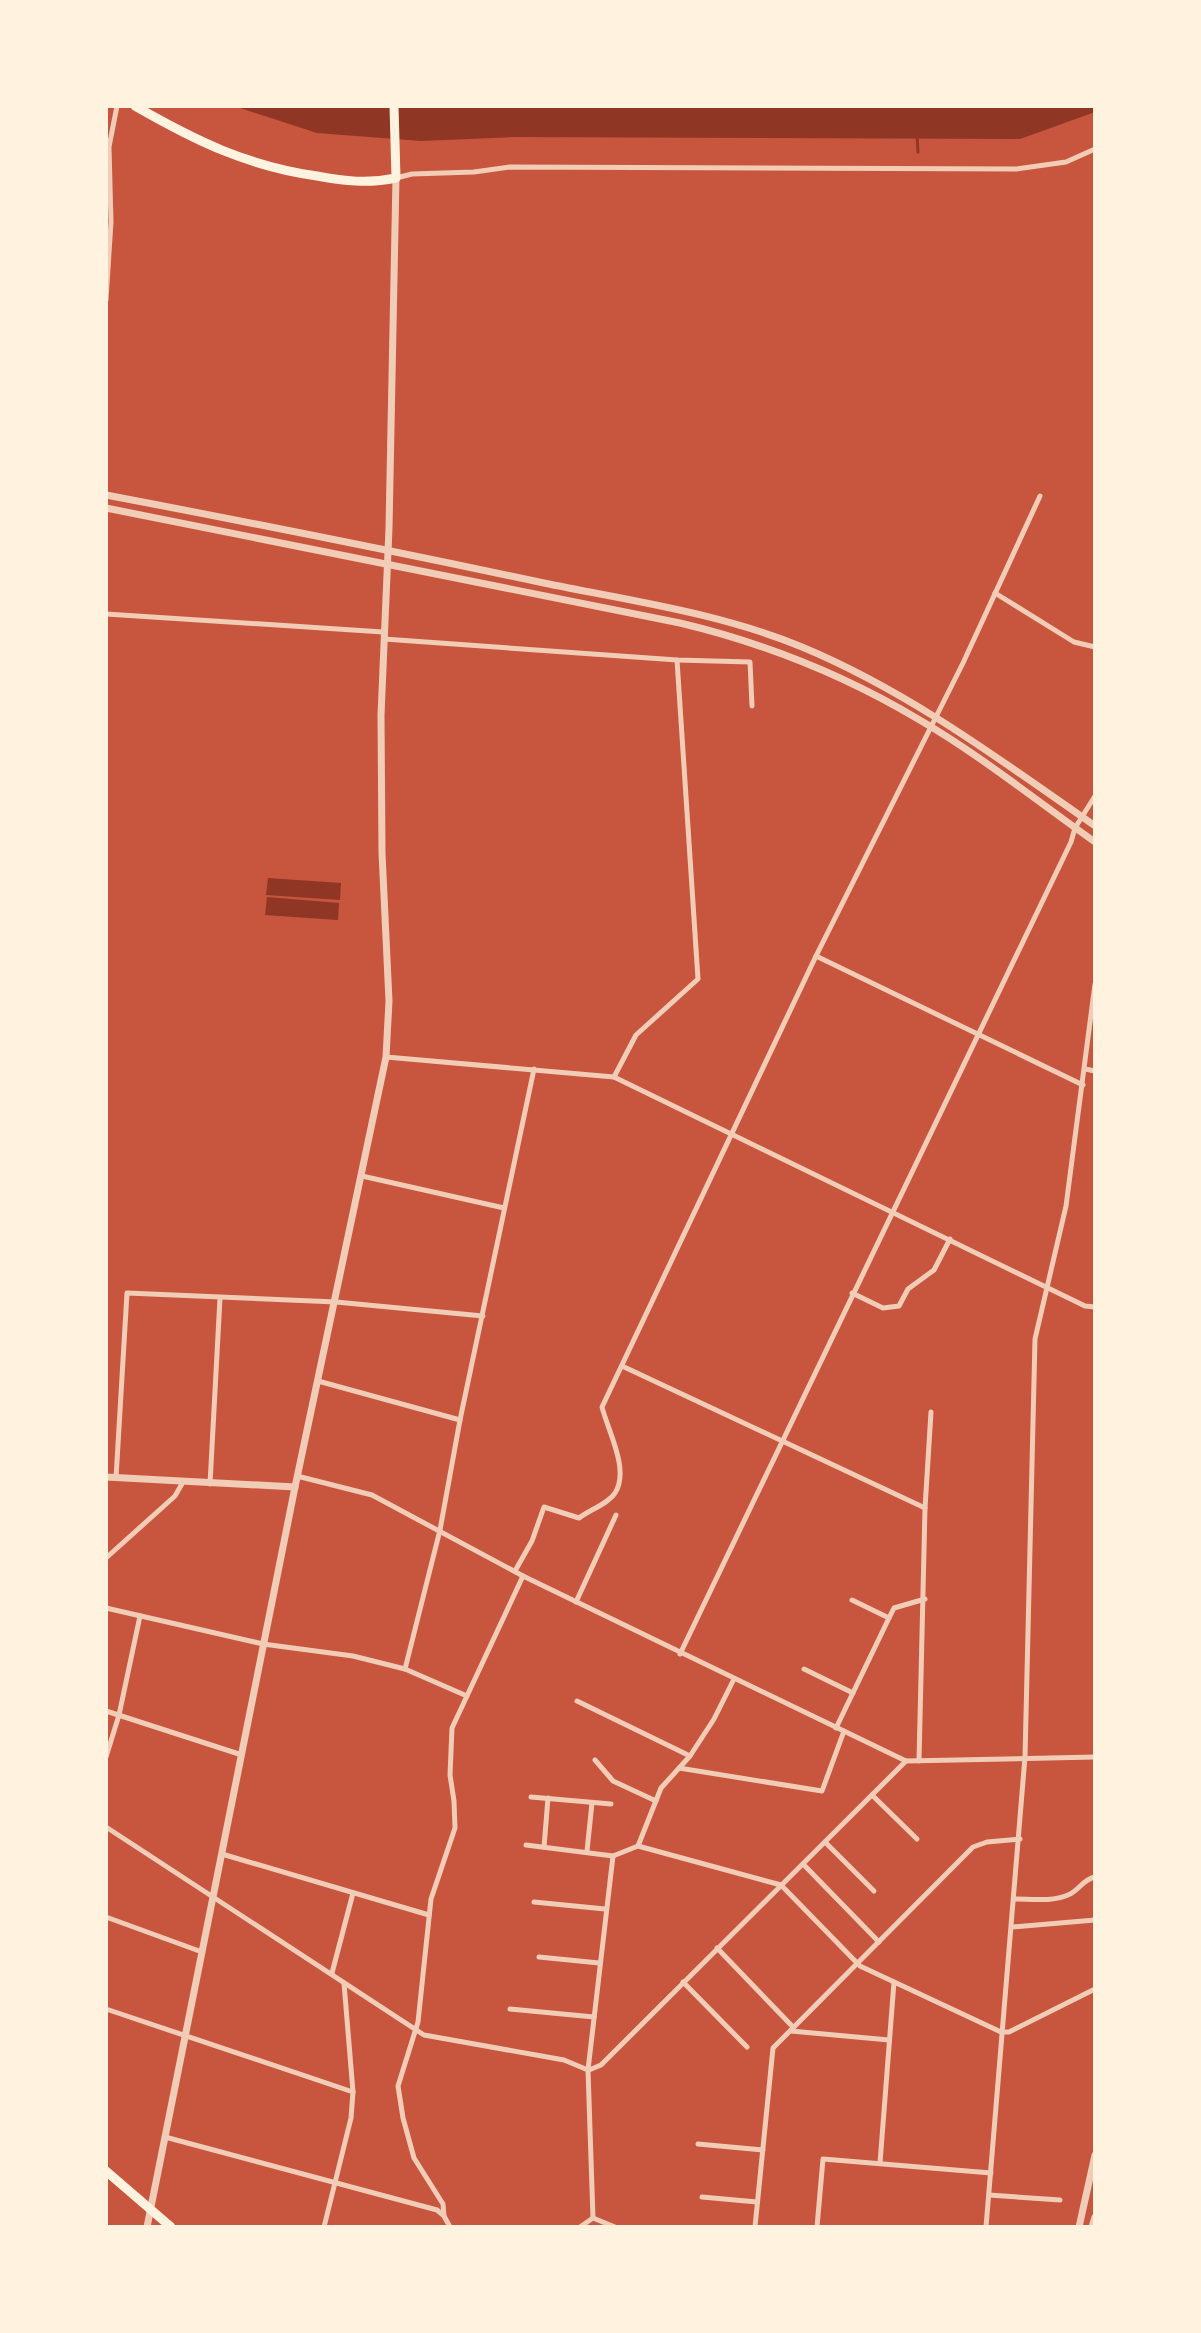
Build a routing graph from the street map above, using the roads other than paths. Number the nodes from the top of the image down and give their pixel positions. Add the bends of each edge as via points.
1 (117, 106) edge
2 (135, 106) edge
3 (394, 106) edge
4 (1095, 149) edge
5 (396, 174) junction
6 (106, 300) edge
7 (106, 495) edge
8 (1040, 496) dead end
9 (106, 508) edge
10 (388, 550) junction
11 (387, 565) junction
12 (995, 593) junction
13 (106, 614) edge
14 (383, 636) junction
15 (1095, 647) edge
16 (677, 660) junction
17 (752, 706) dead end
18 (935, 716) junction
19 (930, 726) junction
20 (1095, 796) edge
21 (1081, 816) junction
22 (1095, 826) edge
23 (1075, 828) junction
24 (1095, 842) edge
25 (816, 956) junction
26 (1095, 984) edge
27 (976, 1035) junction
28 (1092, 1044) edge
29 (386, 1057) junction
30 (534, 1069) junction
31 (1085, 1069) junction
32 (1095, 1071) edge
33 (614, 1077) junction
34 (1083, 1085) junction
35 (732, 1136) junction
36 (362, 1176) junction
37 (504, 1208) junction
38 (891, 1210) junction
39 (950, 1239) junction
40 (1046, 1287) junction
41 (852, 1293) junction
42 (220, 1298) junction
43 (336, 1302) junction
44 (1095, 1307) edge
45 (483, 1316) junction
46 (622, 1366) junction
47 (318, 1381) junction
48 (931, 1412) dead end
49 (460, 1420) junction
50 (782, 1440) junction
51 (297, 1476) junction
52 (106, 1477) edge
53 (116, 1478) junction
54 (183, 1482) junction
55 (209, 1485) junction
56 (295, 1487) junction
57 (925, 1508) junction
58 (616, 1515) dead end
59 (440, 1530) junction
60 (106, 1558) edge
61 (515, 1571) junction
62 (523, 1576) junction
63 (925, 1599) junction
64 (852, 1600) dead end
65 (576, 1602) junction
66 (106, 1608) edge
67 (140, 1616) junction
68 (889, 1618) junction
69 (263, 1644) junction
70 (680, 1654) junction
71 (405, 1669) junction
72 (804, 1669) dead end
73 (734, 1679) junction
74 (853, 1693) junction
75 (467, 1696) junction
76 (577, 1701) dead end
77 (106, 1711) edge
78 (119, 1715) junction
79 (836, 1728) junction
80 (844, 1731) junction
81 (242, 1755) junction
82 (690, 1756) junction
83 (106, 1757) edge
84 (1025, 1757) junction
85 (1095, 1757) edge
86 (595, 1760) dead end
87 (906, 1761) junction
88 (919, 1761) junction
89 (679, 1768) junction
90 (872, 1795) junction
91 (531, 1797) dead end
92 (548, 1798) junction
93 (656, 1801) junction
94 (592, 1803) junction
95 (611, 1804) dead end
96 (106, 1827) edge
97 (917, 1839) dead end
98 (1020, 1839) junction
99 (825, 1842) junction
100 (526, 1845) dead end
101 (638, 1846) junction
102 (544, 1847) junction
103 (587, 1851) junction
104 (222, 1854) junction
105 (613, 1856) junction
106 (803, 1864) junction
107 (1095, 1877) edge
108 (781, 1885) junction
109 (874, 1891) dead end
110 (353, 1893) junction
111 (213, 1896) junction
112 (1014, 1899) junction
113 (534, 1902) dead end
114 (605, 1909) junction
115 (429, 1915) junction
116 (106, 1917) edge
117 (1095, 1920) edge
118 (1012, 1927) junction
119 (879, 1942) junction
120 (717, 1948) junction
121 (203, 1952) junction
122 (539, 1957) dead end
123 (599, 1963) junction
124 (857, 1963) junction
125 (332, 1973) junction
126 (344, 1982) junction
127 (683, 1982) junction
128 (894, 1982) junction
129 (1095, 1989) edge
130 (106, 2009) edge
131 (510, 2009) dead end
132 (594, 2017) junction
133 (415, 2029) junction
134 (792, 2029) junction
135 (1001, 2032) junction
136 (186, 2036) junction
137 (890, 2040) junction
138 (747, 2047) dead end
139 (588, 2070) junction
140 (353, 2092) junction
141 (165, 2137) junction
142 (698, 2144) dead end
143 (763, 2150) junction
144 (1095, 2155) edge
145 (880, 2163) junction
146 (106, 2171) edge
147 (991, 2173) junction
148 (335, 2181) junction
149 (989, 2195) junction
150 (702, 2197) dead end
151 (1060, 2200) dead end
152 (757, 2202) junction
153 (151, 2210) junction
154 (444, 2216) junction
155 (1095, 2217) edge
156 (593, 2218) junction
157 (147, 2227) edge
158 (171, 2227) edge
159 (324, 2227) edge
160 (450, 2227) edge
161 (580, 2227) edge
162 (615, 2227) edge
163 (755, 2227) edge
164 (817, 2227) edge
165 (986, 2227) edge
166 (1079, 2227) edge
167 (1092, 2227) edge

1 - 6 street via 109,147
2 - 5 main road via 209,147 285,172 363,183
3 - 5 main road
4 - 5 street via 1066,162 1016,169 510,167
5 - 10 street
7 - 10 street
8 - 12 street
9 - 11 street
10 - 11 street
10 - 18 street via 725,620 834,661
11 - 14 street
11 - 19 street via 724,634 831,674
12 - 15 street via 1074,642
12 - 18 street
13 - 14 street
14 - 16 street
14 - 29 street
16 - 17 street via 750,662
16 - 33 street via 698,979 636,1035
18 - 19 street
18 - 21 street
19 - 23 street
19 - 25 street
20 - 21 street
21 - 22 street
21 - 23 street
23 - 24 street
23 - 27 street
25 - 27 street
25 - 35 street
26 - 28 street
27 - 34 street
27 - 38 street
28 - 31 street
29 - 30 street
29 - 36 street
30 - 33 street
30 - 37 street
31 - 32 street
31 - 34 street
33 - 35 street
34 - 40 street via 1066,1206
35 - 38 street
35 - 46 street
36 - 37 street
36 - 43 street
37 - 45 street
38 - 39 street
38 - 41 street
39 - 40 street
39 - 41 street via 934,1270 908,1289 899,1306 883,1308
40 - 44 street
40 - 84 street via 1035,1339
41 - 50 street
42 - 43 street
42 - 53 street via 127,1293
42 - 55 street
43 - 45 street
43 - 47 street
45 - 49 street
46 - 50 street
46 - 61 street via 602,1407 621,1464 615,1494 579,1518 544,1507
47 - 49 street
47 - 51 street
48 - 57 street
49 - 59 street
50 - 57 street
50 - 70 street
51 - 56 street
51 - 59 street via 372,1495
52 - 53 street
53 - 54 street
54 - 55 street
54 - 60 street via 175,1496
55 - 56 street
56 - 69 street
57 - 63 street
58 - 65 street
59 - 61 street
59 - 71 street
61 - 62 street
62 - 65 street
62 - 75 street
63 - 68 street via 894,1608
63 - 88 street
64 - 68 street
65 - 70 street
66 - 67 street
67 - 69 street
67 - 78 street
68 - 74 street
69 - 71 street
69 - 81 street
70 - 73 street
71 - 75 street
72 - 74 street
73 - 79 street
73 - 82 street
74 - 79 street
75 - 115 street via 452,1728 455,1828
76 - 82 street
77 - 78 street
78 - 81 street
78 - 83 street
79 - 80 street
80 - 87 street
80 - 89 street via 822,1791
81 - 104 street
82 - 89 street
84 - 85 street
84 - 88 street
84 - 98 street
86 - 93 street via 613,1781
87 - 88 street
87 - 90 street
89 - 93 street
90 - 97 street
90 - 99 street
91 - 92 street
92 - 94 street
92 - 102 street
93 - 101 street
94 - 95 street
94 - 103 street
96 - 111 street
98 - 112 street
98 - 119 street via 973,1847
99 - 106 street
99 - 109 street
100 - 102 street
101 - 105 street
101 - 108 street
102 - 103 street
103 - 105 street
104 - 110 street
104 - 111 street
105 - 114 street
106 - 108 street
106 - 119 street
107 - 112 street via 1069,1895
108 - 120 street
108 - 124 street
110 - 115 street
110 - 125 street
111 - 121 street
111 - 125 street
112 - 118 street
113 - 114 street
114 - 123 street
115 - 133 street
116 - 121 street
117 - 118 street
118 - 135 street
119 - 124 street
120 - 127 street
120 - 134 street
121 - 136 street
122 - 123 street
123 - 132 street
124 - 128 street
124 - 134 street
125 - 126 street
126 - 133 street
126 - 140 street
127 - 138 street
127 - 139 street via 601,2065
128 - 135 street
128 - 137 street
129 - 135 street
130 - 136 street
131 - 132 street
132 - 139 street
133 - 139 street via 424,2035 564,2060
133 - 154 street via 399,2075 398,2095 414,2158 443,2204
134 - 137 street
134 - 143 street via 773,2048
135 - 147 street
136 - 140 street
136 - 141 street
137 - 145 street
139 - 156 street
140 - 148 street
141 - 148 street
141 - 153 street
142 - 143 street
143 - 152 street
144 - 166 street
145 - 147 street
145 - 164 street via 823,2159
146 - 153 main road
147 - 149 street
148 - 154 street
148 - 159 street
149 - 151 street
149 - 165 street
150 - 152 street
152 - 163 street
153 - 157 street
153 - 158 main road
154 - 160 street
155 - 167 street
156 - 161 street
156 - 162 street

